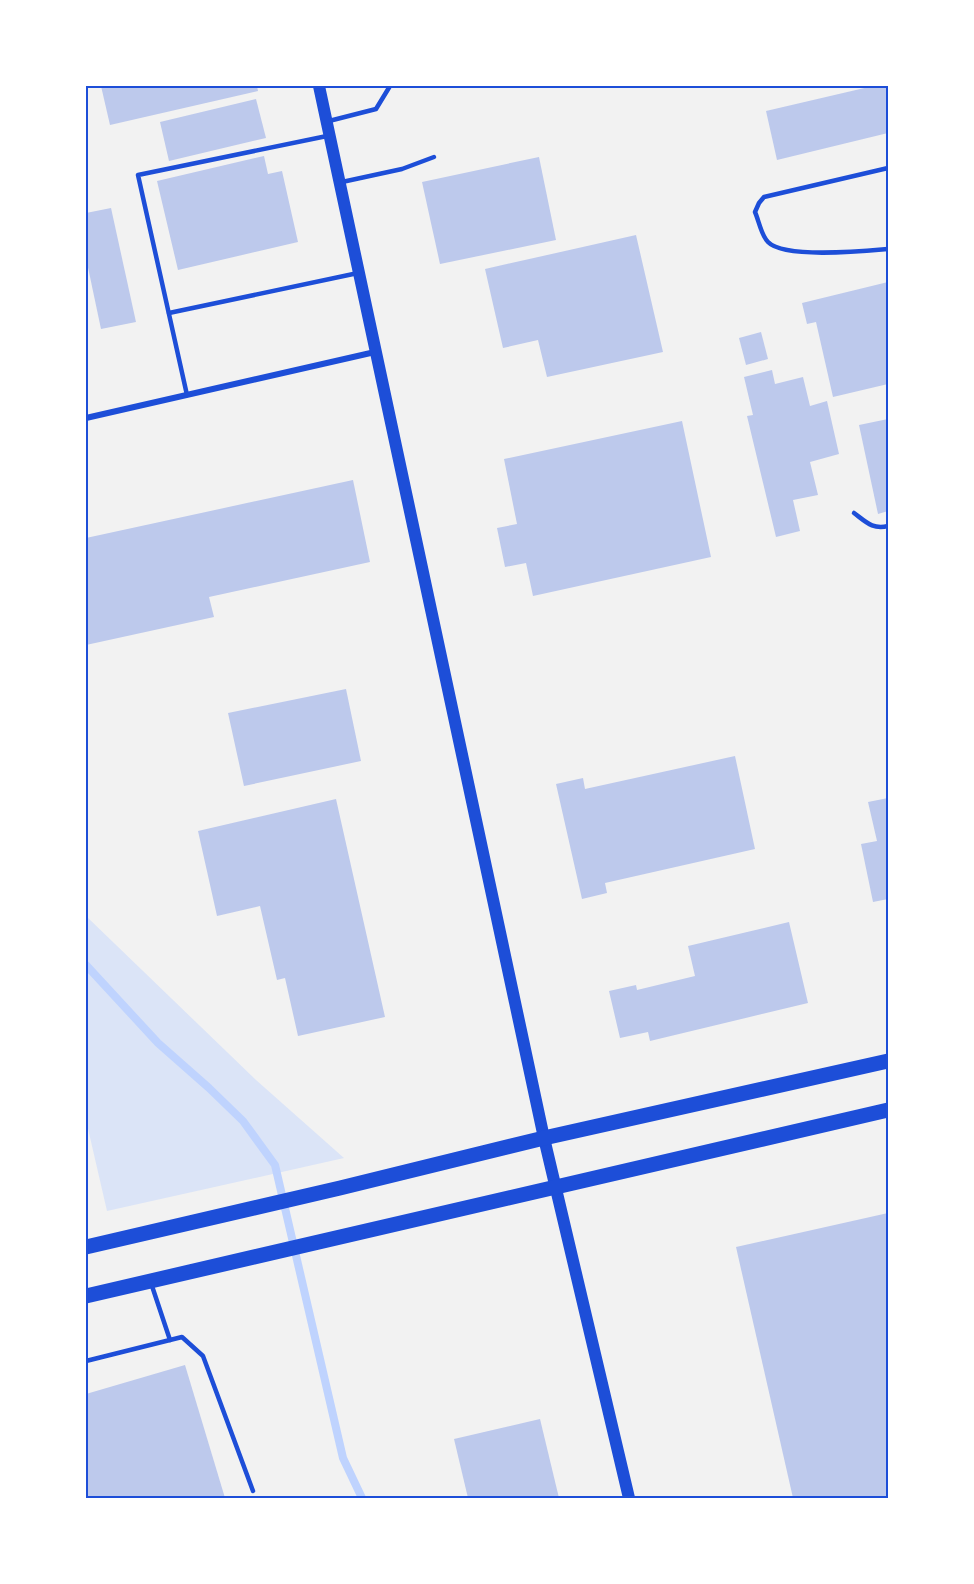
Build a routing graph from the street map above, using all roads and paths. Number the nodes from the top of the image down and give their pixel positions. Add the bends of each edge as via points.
1 (319, 86) edge
2 (390, 86) edge
3 (327, 122) junction
4 (330, 136) junction
5 (434, 157) dead end
6 (888, 168) edge
7 (339, 182) junction
8 (888, 249) edge
9 (358, 273) junction
10 (169, 313) junction
11 (375, 352) junction
12 (187, 395) junction
13 (86, 418) edge
14 (854, 513) dead end
15 (888, 526) edge
16 (888, 1061) edge
17 (888, 1110) edge
18 (543, 1138) junction
19 (556, 1186) junction
20 (86, 1247) edge
21 (150, 1281) junction
22 (86, 1296) edge
23 (170, 1340) junction
24 (86, 1361) edge
25 (253, 1491) dead end
26 (629, 1498) edge

1 - 3 main road
2 - 3 lane via 376,109
3 - 4 main road
4 - 7 main road
4 - 10 lane via 138,175
5 - 7 lane
6 - 8 lane via 764,197 755,212 768,243 779,250 843,253
7 - 9 main road
9 - 10 lane
9 - 11 main road
10 - 12 lane
11 - 12 street
11 - 18 main road
12 - 13 street
14 - 15 lane via 870,526
16 - 18 main road
17 - 19 main road
18 - 19 main road
18 - 20 main road
19 - 21 main road
19 - 26 main road
21 - 22 main road
21 - 23 lane
23 - 24 lane
23 - 25 lane via 182,1337 203,1356

